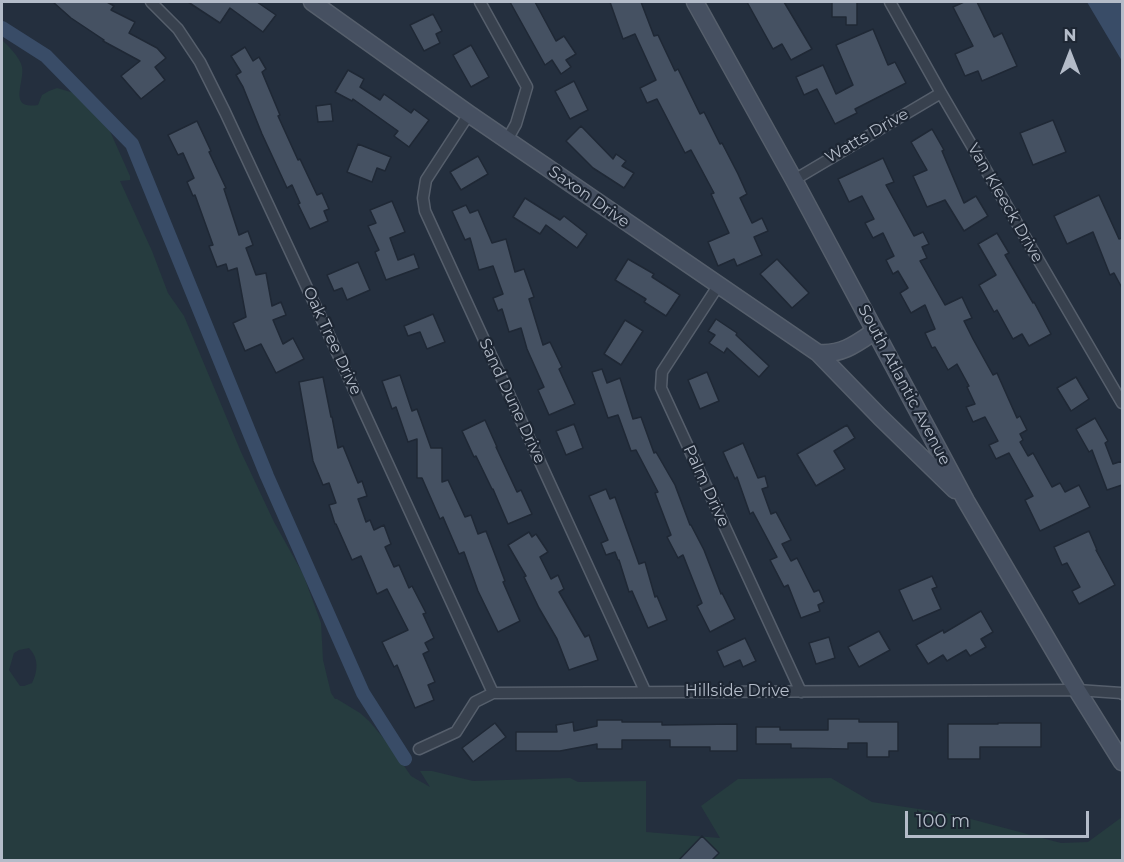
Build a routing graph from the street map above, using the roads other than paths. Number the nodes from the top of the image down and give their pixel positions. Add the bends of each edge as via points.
1 (152, 2) edge
2 (312, 2) edge
3 (480, 2) edge
4 (696, 2) edge
5 (890, 2) edge
6 (941, 93) junction
7 (469, 114) junction
8 (507, 140) junction
9 (794, 180) junction
10 (718, 286) junction
11 (875, 331) junction
12 (818, 353) junction
13 (1122, 404) edge
14 (966, 501) junction
15 (1077, 690) junction
16 (645, 691) junction
17 (801, 692) junction
18 (493, 693) junction
19 (1122, 694) edge
20 (419, 749) dead end
21 (1122, 762) edge

1 - 18 street, Oak Tree Drive via 178,28 220,102
2 - 7 street, Saxon Drive
3 - 8 street via 527,87
4 - 9 street, South Atlantic Avenue
5 - 6 street, Van Kleeck Drive
6 - 9 street, Watts Drive
6 - 13 street, Van Kleeck Drive
7 - 8 street, Saxon Drive
7 - 16 street, Sand Dune Drive via 426,180 425,211
8 - 10 street, Saxon Drive
9 - 11 street, South Atlantic Avenue
10 - 12 street, Saxon Drive
10 - 17 street, Palm Drive via 662,372 661,388
11 - 12 street via 846,349
11 - 14 street, South Atlantic Avenue
12 - 14 street, Saxon Drive
14 - 15 street, South Atlantic Avenue
15 - 17 street, Hillside Drive
15 - 19 street
15 - 21 street, South Atlantic Avenue
16 - 17 street, Hillside Drive
16 - 18 street, Hillside Drive
18 - 20 street via 475,702 456,732

